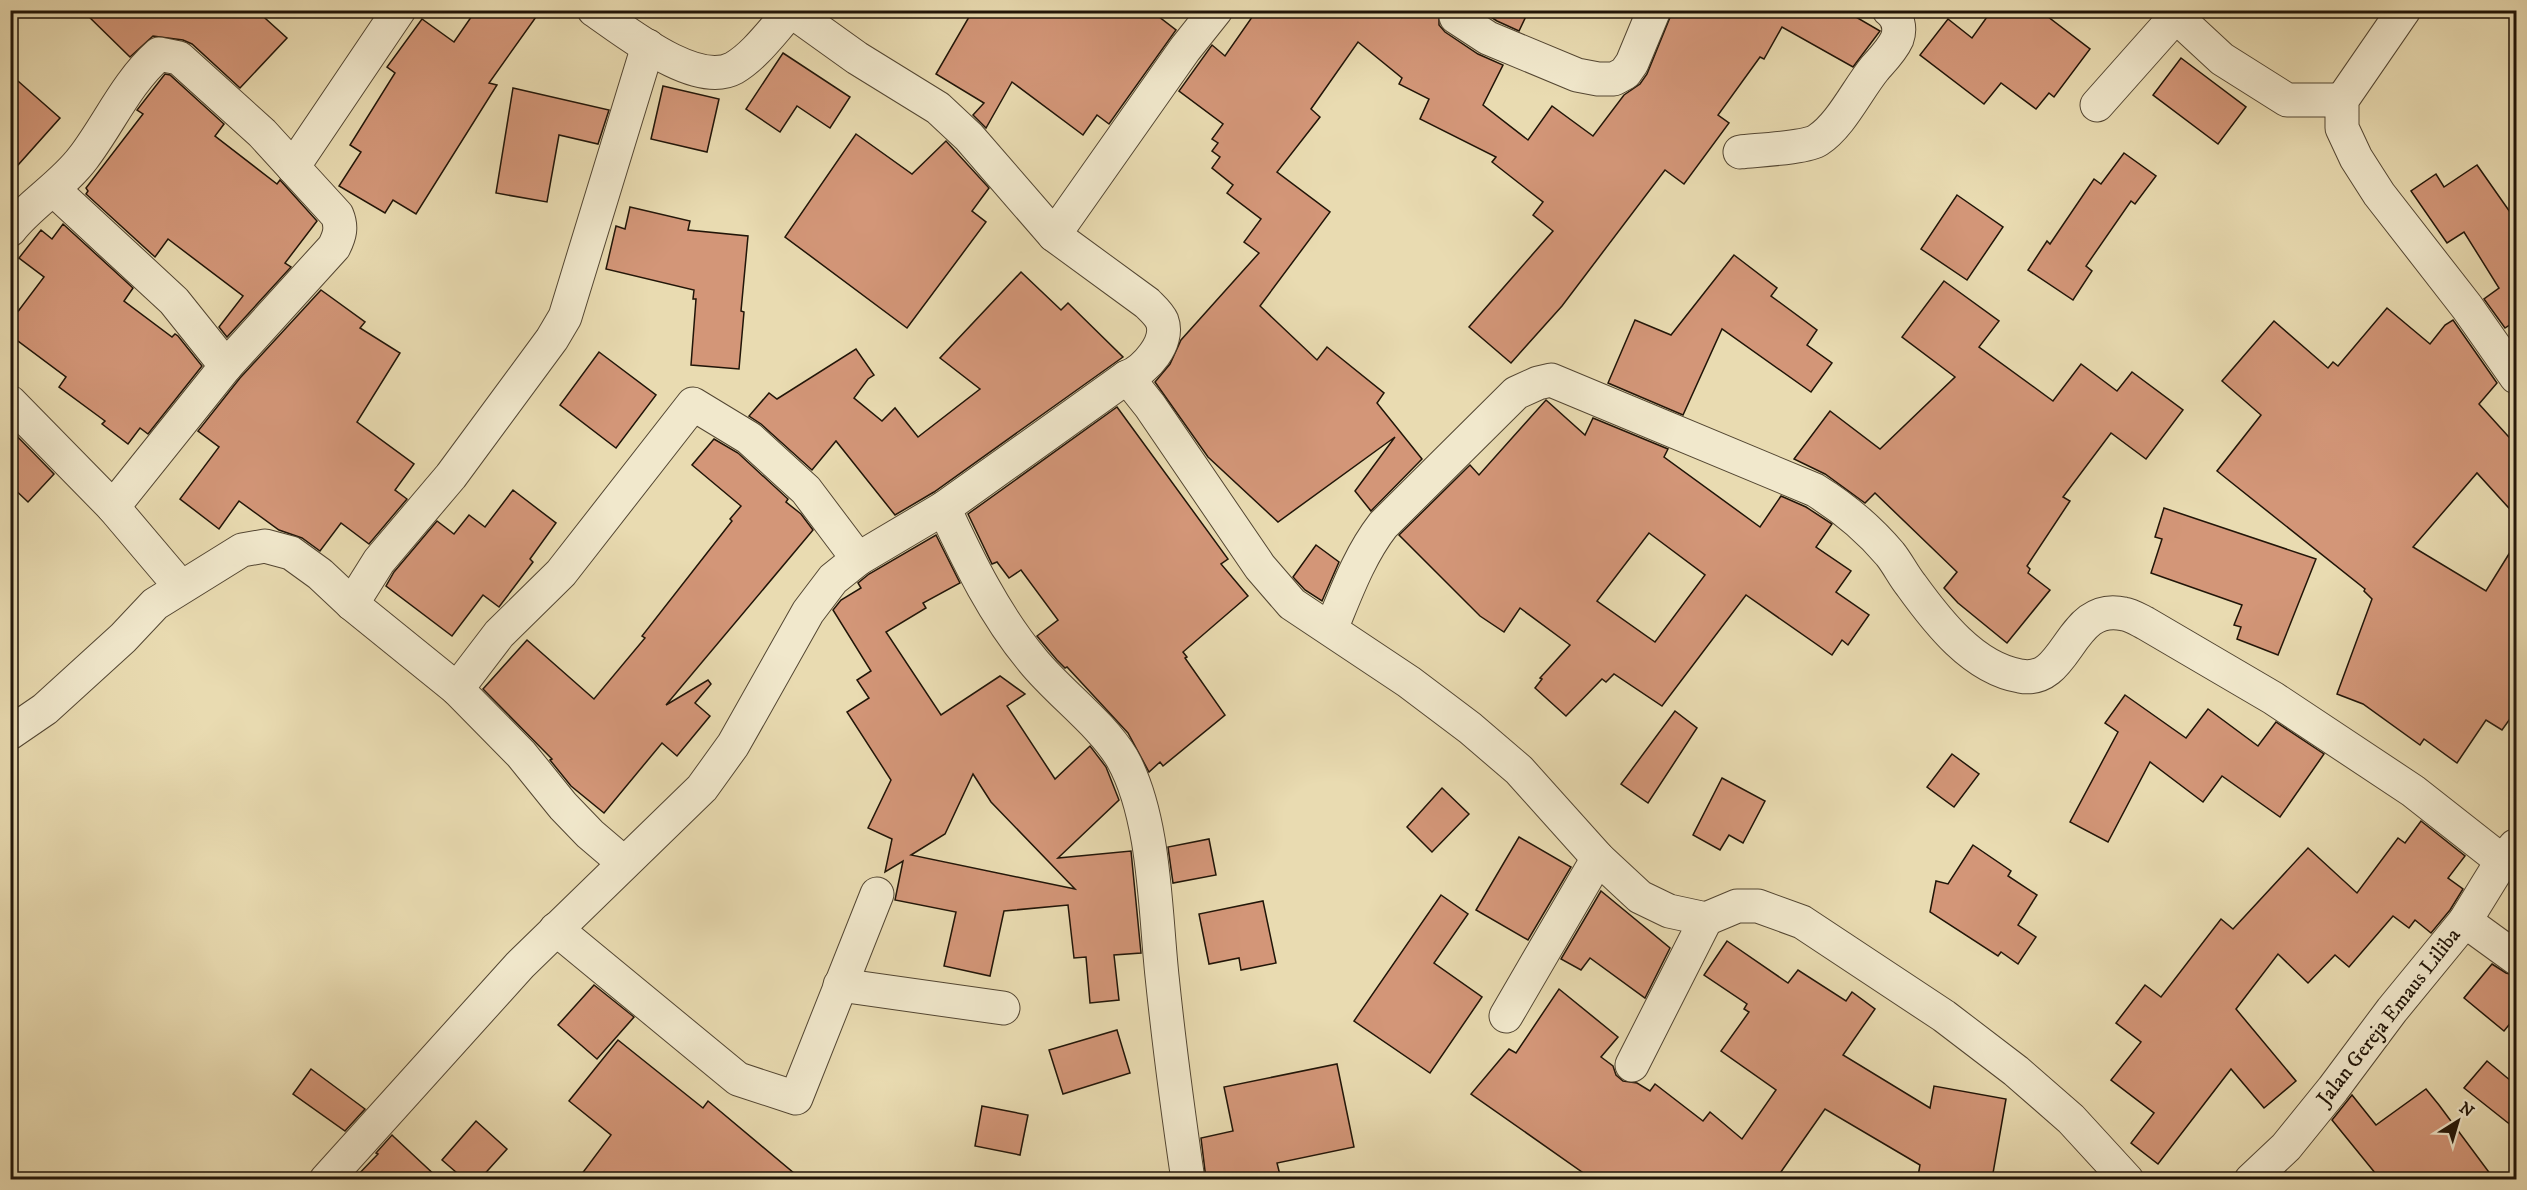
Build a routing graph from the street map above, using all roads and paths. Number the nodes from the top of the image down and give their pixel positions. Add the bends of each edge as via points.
1 (399, 10) edge
2 (594, 10) edge
3 (1216, 10) edge
4 (1654, 10) edge
5 (1889, 10) edge
6 (2404, 10) edge
7 (790, 11) edge
8 (2173, 14) edge
9 (1456, 17) dead end
10 (648, 46) junction
11 (2342, 100) junction
12 (2097, 105) dead end
13 (1740, 152) dead end
14 (294, 167) junction
15 (54, 190) junction
16 (12, 225) edge
17 (1054, 236) junction
18 (226, 366) junction
19 (2517, 376) edge
20 (1127, 377) junction
21 (10, 402) edge
22 (113, 507) junction
23 (944, 508) junction
24 (858, 559) junction
25 (180, 586) junction
26 (352, 604) junction
27 (1331, 629) junction
28 (457, 689) junction
29 (10, 733) edge
30 (2509, 853) edge
31 (1598, 858) junction
32 (624, 862) junction
33 (877, 894) dead end
34 (1706, 919) junction
35 (2465, 921) junction
36 (556, 929) junction
37 (2517, 958) edge
38 (840, 985) junction
39 (1003, 1008) dead end
40 (1506, 1016) dead end
41 (1632, 1065) dead end
42 (326, 1179) edge
43 (1188, 1179) edge
44 (2127, 1179) edge
45 (2251, 1179) edge

1 - 14 street
2 - 10 street
3 - 17 street
4 - 9 street via 1632,63 1614,79 1577,75 1488,38
5 - 13 street via 1898,23 1898,37 1845,111 1817,141
6 - 11 street
7 - 10 street via 744,61 731,69 697,71
7 - 17 street via 938,108
8 - 11 street via 2222,59 2287,100
8 - 12 street
10 - 26 street via 565,317 451,476 379,561
11 - 19 street via 2342,128 2356,158
14 - 15 street via 179,58 159,54 134,82 82,159
14 - 18 street via 337,214 341,225 339,237
15 - 16 street
15 - 18 street via 174,302
17 - 20 street via 1147,303 1163,323 1162,340 1149,361 1137,374
18 - 22 street
20 - 23 street
20 - 27 street via 1260,567 1292,604
21 - 22 street
22 - 25 street
23 - 24 street
23 - 43 street via 998,615 1033,662 1122,758 1138,798 1149,848 1172,1075
24 - 28 street via 806,490 748,438 693,404 561,573 499,634
24 - 32 street via 833,579 808,612 734,745 702,788
25 - 26 street via 242,550 265,546 291,554
25 - 29 street via 155,604 45,709
26 - 28 street
27 - 30 street via 1359,562 1383,525 1516,393 1551,380 1815,490 1841,506 1863,523 1892,557 1938,621 1998,670 2022,677 2041,676 2094,617 2124,614 2273,698
27 - 31 street via 1417,688 1519,770
28 - 32 street via 521,754 590,834
30 - 35 street, Jalan Gereja Emaus Liliba
31 - 34 street via 1640,897 1669,911
31 - 40 street
32 - 36 street
33 - 38 street
34 - 41 street
34 - 44 street via 1737,906 1758,906 1802,922 1944,1016 2016,1071 2071,1119
35 - 37 street
35 - 45 street, Jalan Gereja Emaus Liliba via 2286,1147
36 - 38 street via 738,1079 796,1098
36 - 42 street
38 - 39 street

